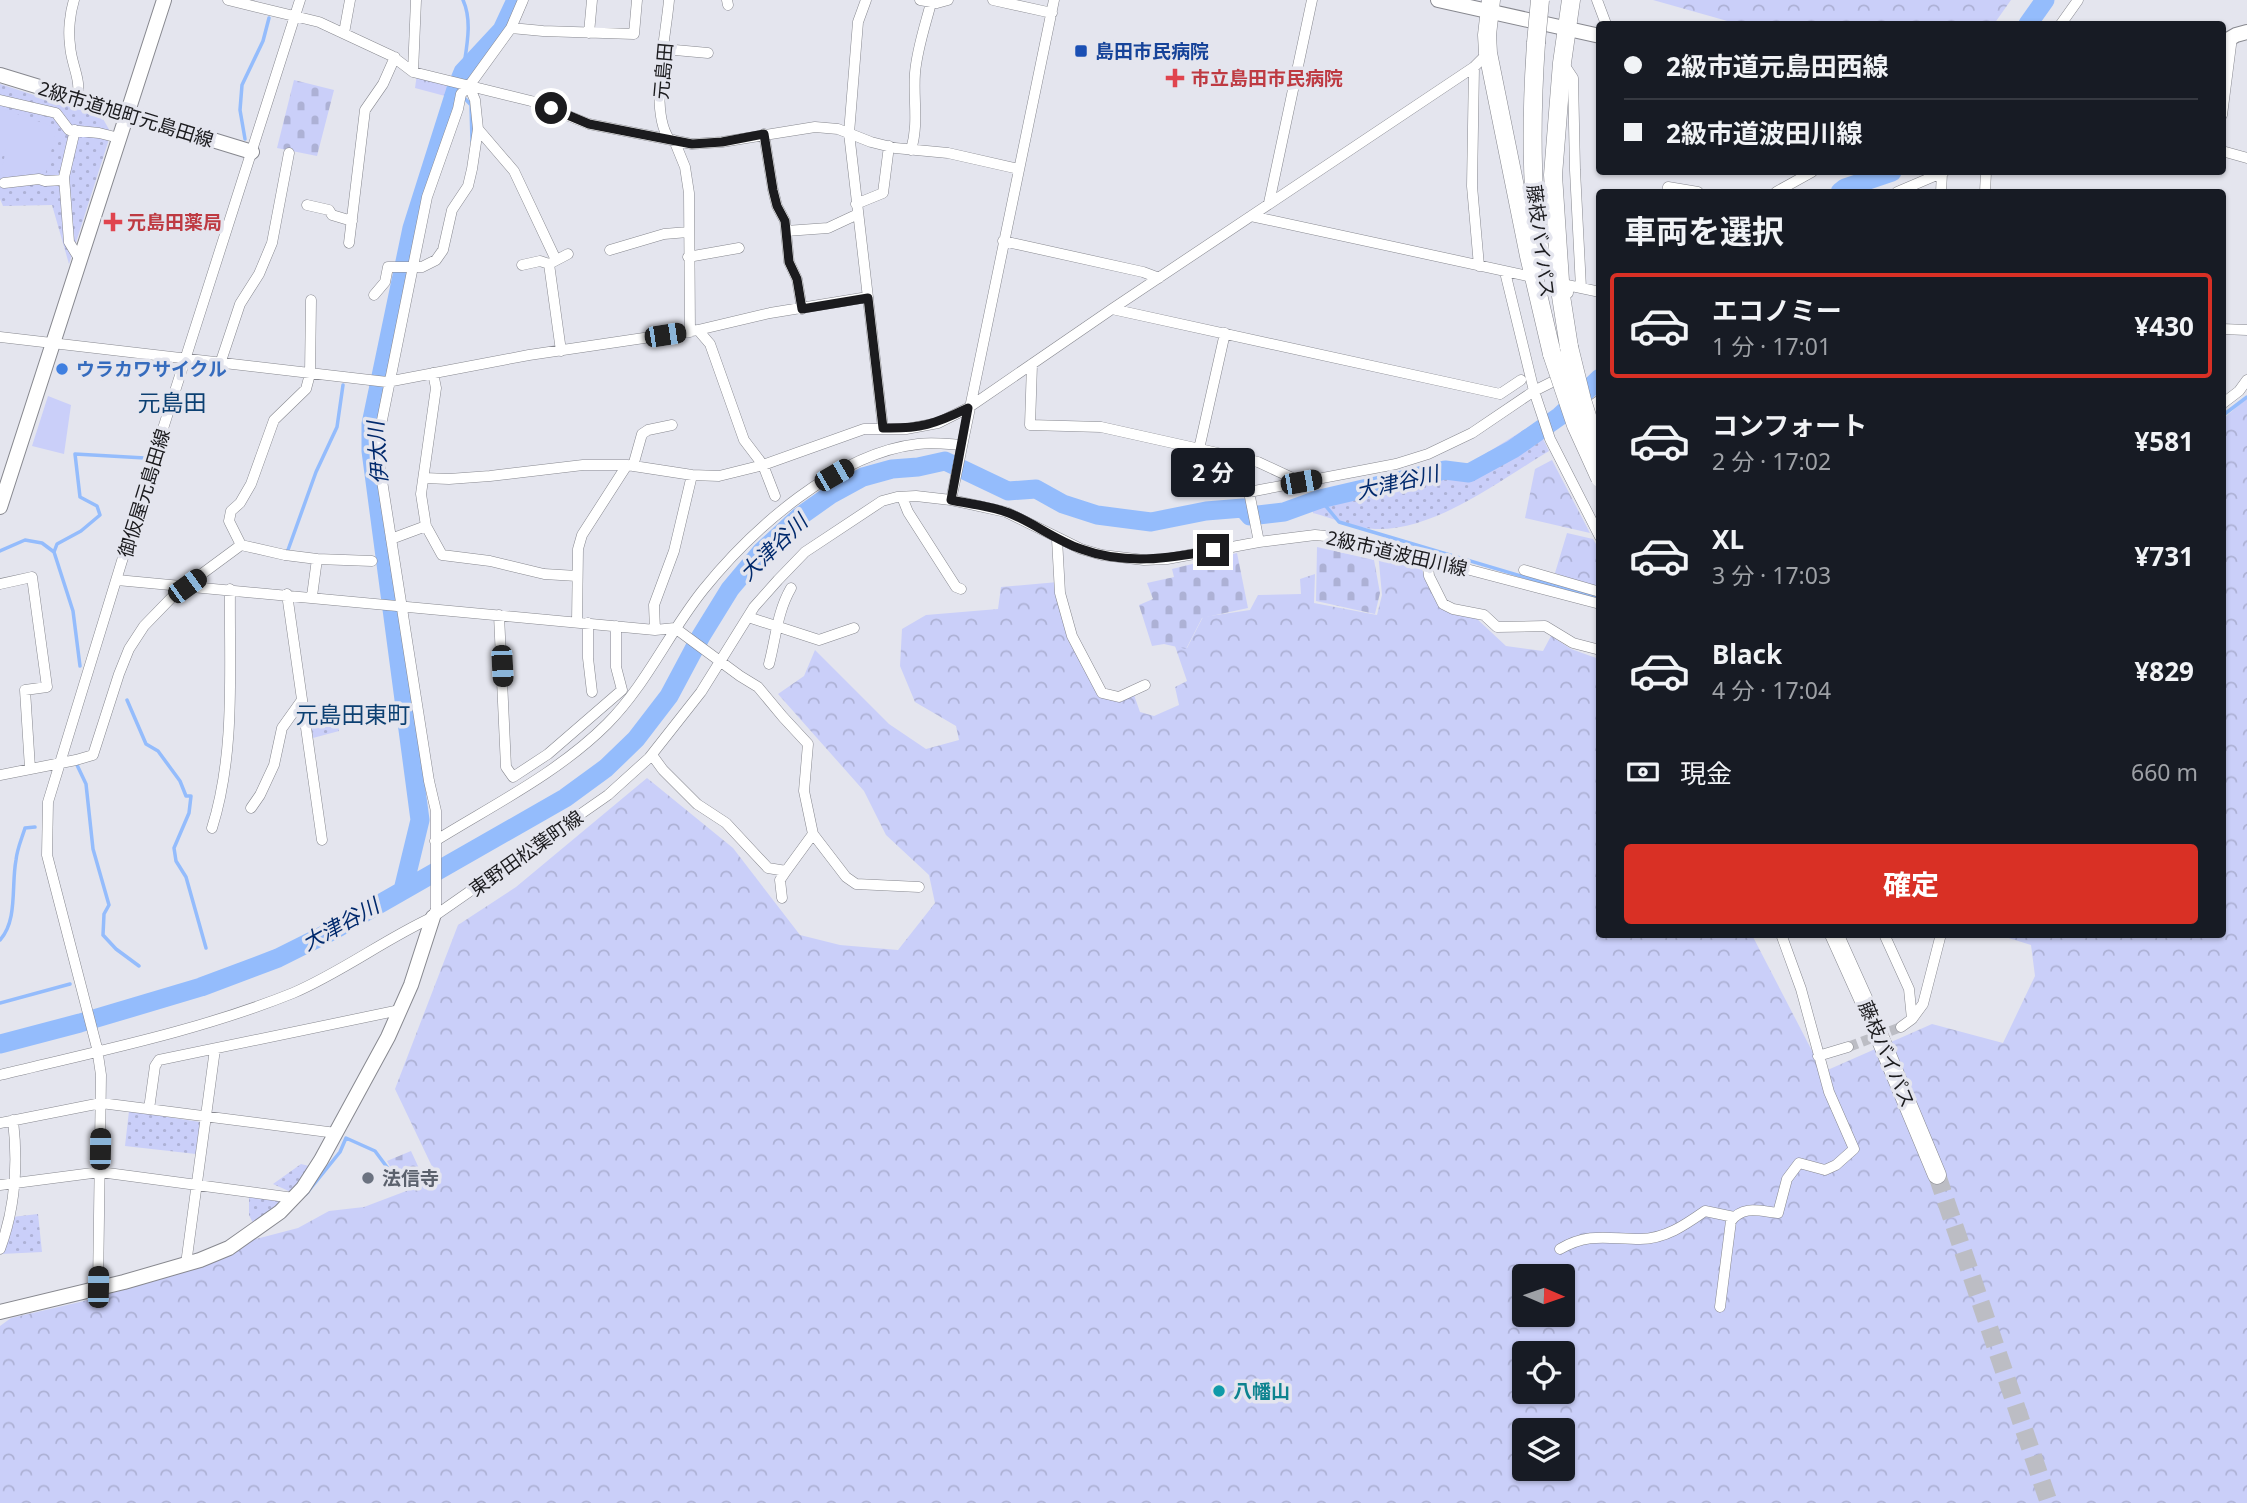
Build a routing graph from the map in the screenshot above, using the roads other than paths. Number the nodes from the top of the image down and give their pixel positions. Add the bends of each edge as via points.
1 (74, 0) edge
2 (164, 0) edge
3 (228, 0) edge
4 (300, 0) edge
5 (350, 0) edge
6 (416, 0) edge
7 (523, 0) edge
8 (592, 0) edge
9 (637, 0) edge
10 (669, 0) edge
11 (866, 0) edge
12 (920, 0) edge
13 (948, 0) edge
14 (993, 0) edge
15 (1054, 0) edge
16 (1312, 0) edge
17 (1438, 0) edge
18 (1540, 0) edge
19 (1571, 0) edge
20 (1597, 0) edge
21 (2078, 0) edge
22 (931, 3) junction
23 (1489, 5) edge
24 (1052, 13) junction
25 (295, 15) junction
26 (1605, 21) edge
27 (2063, 21) edge
28 (511, 28) junction
29 (1567, 28) junction
30 (2247, 32) edge
31 (344, 33) junction
32 (589, 33) junction
33 (1596, 35) edge
34 (2227, 40) edge
35 (664, 48) junction
36 (1488, 52) junction
37 (708, 53) dead end
38 (395, 57) junction
39 (1562, 63) junction
40 (1474, 67) junction
41 (412, 72) junction
42 (0, 75) edge
43 (469, 86) junction
44 (2226, 94) edge
45 (77, 99) junction
46 (0, 100) edge
47 (127, 114) junction
48 (478, 129) junction
49 (75, 130) junction
50 (849, 133) junction
51 (764, 134) junction
52 (115, 137) dead end
53 (671, 140) junction
54 (890, 146) junction
55 (911, 150) junction
56 (252, 152) junction
57 (2226, 152) edge
58 (289, 153) dead end
59 (2247, 158) edge
60 (1019, 169) junction
61 (1806, 175) edge
62 (1936, 175) edge
63 (64, 180) junction
64 (4, 183) dead end
65 (1781, 189) edge
66 (1904, 189) edge
67 (1269, 203) junction
68 (307, 205) dead end
69 (857, 209) junction
70 (1251, 216) junction
71 (352, 221) junction
72 (786, 231) junction
73 (688, 232) junction
74 (1003, 241) junction
75 (349, 243) dead end
76 (739, 247) dead end
77 (610, 250) dead end
78 (568, 254) dead end
79 (77, 255) dead end
80 (688, 257) junction
81 (553, 262) junction
82 (522, 265) dead end
83 (1479, 266) junction
84 (412, 267) junction
85 (1505, 271) junction
86 (1528, 276) dead end
87 (1159, 278) junction
88 (1581, 288) junction
89 (1596, 291) edge
90 (374, 295) dead end
91 (868, 298) junction
92 (311, 300) dead end
93 (802, 309) junction
94 (1112, 309) junction
95 (2226, 329) edge
96 (2247, 330) edge
97 (694, 331) junction
98 (1225, 333) junction
99 (0, 337) edge
100 (53, 344) junction
101 (561, 351) junction
102 (1560, 351) junction
103 (186, 360) junction
104 (220, 364) junction
105 (1032, 364) junction
106 (433, 373) junction
107 (310, 374) junction
108 (1521, 380) dead end
109 (2247, 380) edge
110 (389, 382) junction
111 (1535, 393) junction
112 (2226, 401) edge
113 (968, 408) junction
114 (672, 425) dead end
115 (883, 428) junction
116 (1596, 445) edge
117 (960, 447) junction
118 (1199, 449) junction
119 (763, 465) junction
120 (630, 466) junction
121 (1596, 468) edge
122 (692, 475) junction
123 (424, 478) junction
124 (1301, 482) junction
125 (775, 496) dead end
126 (902, 497) junction
127 (951, 500) junction
128 (0, 507) edge
129 (426, 526) junction
130 (1596, 529) edge
131 (1057, 538) junction
132 (391, 539) junction
133 (1259, 542) junction
134 (241, 545) junction
135 (1427, 558) junction
136 (317, 559) junction
137 (372, 561) dead end
138 (1524, 570) dead end
139 (577, 576) junction
140 (117, 580) junction
141 (0, 584) edge
142 (187, 586) junction
143 (791, 588) dead end
144 (230, 589) junction
145 (961, 589) dead end
146 (1596, 591) edge
147 (288, 594) junction
148 (312, 596) junction
149 (1596, 603) edge
150 (400, 605) junction
151 (499, 615) junction
152 (748, 617) junction
153 (582, 623) junction
154 (616, 626) junction
155 (776, 627) junction
156 (854, 628) dead end
157 (677, 629) junction
158 (655, 630) junction
159 (1596, 649) edge
160 (719, 659) junction
161 (769, 664) dead end
162 (1145, 685) dead end
163 (592, 692) dead end
164 (302, 700) junction
165 (652, 755) junction
166 (59, 763) junction
167 (30, 768) junction
168 (0, 775) edge
169 (251, 808) dead end
170 (212, 828) dead end
171 (813, 834) junction
172 (322, 840) dead end
173 (435, 843) junction
174 (786, 871) junction
175 (919, 887) dead end
176 (782, 898) dead end
177 (435, 913) junction
178 (1782, 938) edge
179 (1836, 938) edge
180 (1886, 938) edge
181 (1940, 938) edge
182 (400, 1010) junction
183 (1912, 1019) junction
184 (1901, 1027) tunnel mouth
185 (1848, 1047) tunnel mouth
186 (98, 1049) junction
187 (215, 1049) junction
188 (1818, 1056) junction
189 (0, 1075) edge
190 (101, 1103) junction
191 (149, 1110) junction
192 (206, 1117) junction
193 (13, 1120) junction
194 (0, 1123) edge
195 (336, 1133) junction
196 (100, 1172) junction
197 (1937, 1175) tunnel mouth
198 (14, 1182) junction
199 (0, 1185) edge
200 (196, 1185) junction
201 (293, 1198) junction
202 (1734, 1217) junction
203 (0, 1249) edge
204 (1560, 1249) dead end
205 (186, 1264) junction
206 (98, 1287) junction
207 (1720, 1307) dead end
208 (0, 1312) edge

1 - 45 street via 69,46 80,86
2 - 47 street
3 - 25 street
4 - 25 street, 御仮屋元島田線
5 - 31 street
6 - 41 street
7 - 28 street
8 - 32 street
9 - 32 street via 635,34
10 - 35 street, 元島田
11 - 50 street via 858,22
12 - 22 street
13 - 22 street
14 - 24 street
15 - 24 street
16 - 67 street
17 - 23 street
18 - 102 highway, 藤枝バイパス, bridge via 1532,111 1535,208
19 - 29 highway
20 - 26 street
21 - 27 street
22 - 55 street via 915,71 917,129
23 - 29 street
23 - 36 highway
24 - 60 street
25 - 31 street
25 - 56 street, 御仮屋元島田線
28 - 32 street
28 - 43 street
29 - 33 street
29 - 39 highway
30 - 34 street
31 - 38 street
34 - 44 street
35 - 37 street
35 - 53 street, 元島田 via 659,102 662,128
36 - 40 street
36 - 102 highway via 1529,256
38 - 41 street
38 - 71 street via 365,110
39 - 88 street via 1573,78
39 - 102 highway via 1553,175
40 - 67 street
40 - 83 street via 1472,186
41 - 43 street
42 - 45 street, 2級市道旭町元島田線
43 - 48 street
43 - 53 street via 531,101 589,124
43 - 84 street via 461,94 427,197
45 - 47 street, 2級市道旭町元島田線
46 - 49 street via 56,113 69,130
47 - 56 street, 2級市道旭町元島田線
47 - 100 street
48 - 81 street via 514,170
48 - 84 street via 468,186 452,210 443,250 436,260
49 - 52 street
49 - 63 street
50 - 51 street via 814,127
50 - 54 street
50 - 69 street
51 - 53 street via 692,144
51 - 72 street via 773,190
53 - 73 street, 元島田 via 685,166
54 - 55 street
54 - 69 street via 883,193
55 - 60 street
56 - 103 street, 御仮屋元島田線
57 - 59 street
58 - 104 street via 272,243 240,304
60 - 74 street
61 - 65 street
62 - 66 street
63 - 64 street
63 - 79 street via 69,242
67 - 70 street
68 - 71 street
69 - 72 street via 828,228
69 - 91 street
70 - 83 street
70 - 87 street
71 - 75 street
72 - 93 street
73 - 77 street
73 - 80 street, 元島田
74 - 87 street
74 - 113 street
76 - 80 street
78 - 81 street
80 - 97 street, 元島田
81 - 82 street
81 - 101 street
83 - 85 street
84 - 90 street via 388,267 385,282
84 - 110 street
85 - 86 street
85 - 111 street
87 - 94 street
88 - 89 street
88 - 111 street via 1567,285 1579,356
91 - 93 street
91 - 115 street
92 - 107 street
93 - 97 street
94 - 98 street
94 - 105 street
95 - 96 street
97 - 101 street
97 - 119 street via 710,344 744,440
98 - 108 street via 1500,394
98 - 118 street
99 - 100 street
100 - 103 street
100 - 128 street
101 - 106 street
102 - 116 highway, bridge
102 - 121 highway, bridge via 1576,425
103 - 104 street
103 - 140 street, 御仮屋元島田線
104 - 107 street
105 - 113 street
105 - 118 street via 1030,425 1101,428
106 - 110 street
106 - 123 street via 436,388
107 - 110 street
107 - 134 street via 306,389 274,420 251,484 231,512 229,521
109 - 112 street
110 - 132 street via 379,435
111 - 124 street via 1472,433 1428,454
111 - 130 street via 1550,439
113 - 115 street via 929,425
113 - 117 street
114 - 120 street via 642,434
115 - 119 street via 848,433
117 - 127 street
117 - 157 street via 933,443 894,449 821,483 747,543 703,591
118 - 124 street via 1258,462
119 - 122 street via 719,476
119 - 125 street
120 - 122 street
120 - 123 street via 583,465
120 - 139 street via 582,535
122 - 158 street via 674,551 654,605
123 - 129 street via 421,494
124 - 133 street via 1249,492
126 - 127 street, 東野田松葉町線
126 - 145 street
126 - 152 street, 東野田松葉町線 via 882,501 805,552
127 - 131 street, 2級市道波田川線 via 1006,512
129 - 132 street
129 - 139 street via 442,555 544,575
131 - 133 street, 2級市道波田川線 via 1102,555 1144,560
131 - 162 street via 1060,593 1072,636 1102,693 1119,697
132 - 150 street
133 - 135 street, 2級市道波田川線 via 1315,535 1348,538
134 - 136 street
134 - 142 street
135 - 149 street, 2級市道波田川線
135 - 159 street via 1429,576 1443,604 1484,615 1497,626 1545,626 1573,643
136 - 137 street
136 - 148 street
138 - 146 street
139 - 153 street
140 - 142 street
140 - 166 street, 御仮屋元島田線
141 - 167 street via 32,577 47,687 25,690
142 - 144 street
142 - 166 street via 144,626 129,649 93,755
143 - 155 street
144 - 147 street
144 - 170 street via 229,717 220,804
147 - 148 street
147 - 164 street
148 - 150 street
150 - 151 street
150 - 173 street via 436,811
151 - 153 street
151 - 154 street via 506,767 513,777 548,754 622,690 616,667
152 - 155 street
152 - 160 street, 東野田松葉町線
153 - 154 street
153 - 163 street
154 - 158 street
155 - 156 street via 818,640
155 - 161 street
157 - 158 street
157 - 160 street
157 - 173 street via 644,680 572,756
160 - 165 street, 東野田松葉町線 via 701,692
160 - 171 street via 758,687 808,744 804,791
164 - 169 street via 282,728 271,773
164 - 172 street
165 - 174 street via 768,869
165 - 177 street, 東野田松葉町線 via 608,796
166 - 167 street
166 - 186 street, 御仮屋元島田線 via 48,802 47,855
167 - 168 street
171 - 174 street
171 - 175 street via 856,884
173 - 177 street
174 - 176 street via 780,880
177 - 182 street
177 - 186 street, 東野田松葉町線 via 336,973 292,993 213,1020
178 - 188 street
179 - 197 highway, 藤枝バイパス
180 - 183 street via 1909,989
181 - 183 street via 1923,1004
182 - 187 street
182 - 195 street
183 - 184 street
185 - 188 street
186 - 189 street, 東野田松葉町線
186 - 190 street, 御仮屋元島田線
187 - 191 street via 159,1060
187 - 192 street
188 - 202 street via 1854,1149 1825,1170 1799,1163 1787,1179 1778,1213 1744,1209
190 - 191 street
190 - 193 street
190 - 196 street, 御仮屋元島田線
191 - 192 street
192 - 195 street
192 - 200 street
193 - 194 street
193 - 198 street
195 - 201 street
196 - 198 street
196 - 200 street
196 - 206 street, 御仮屋元島田線
198 - 199 street
198 - 203 street
200 - 201 street
200 - 205 street
201 - 205 street via 281,1212 229,1248
202 - 204 street via 1704,1211 1670,1233 1641,1239 1586,1237
202 - 207 street
205 - 206 street
206 - 208 street

